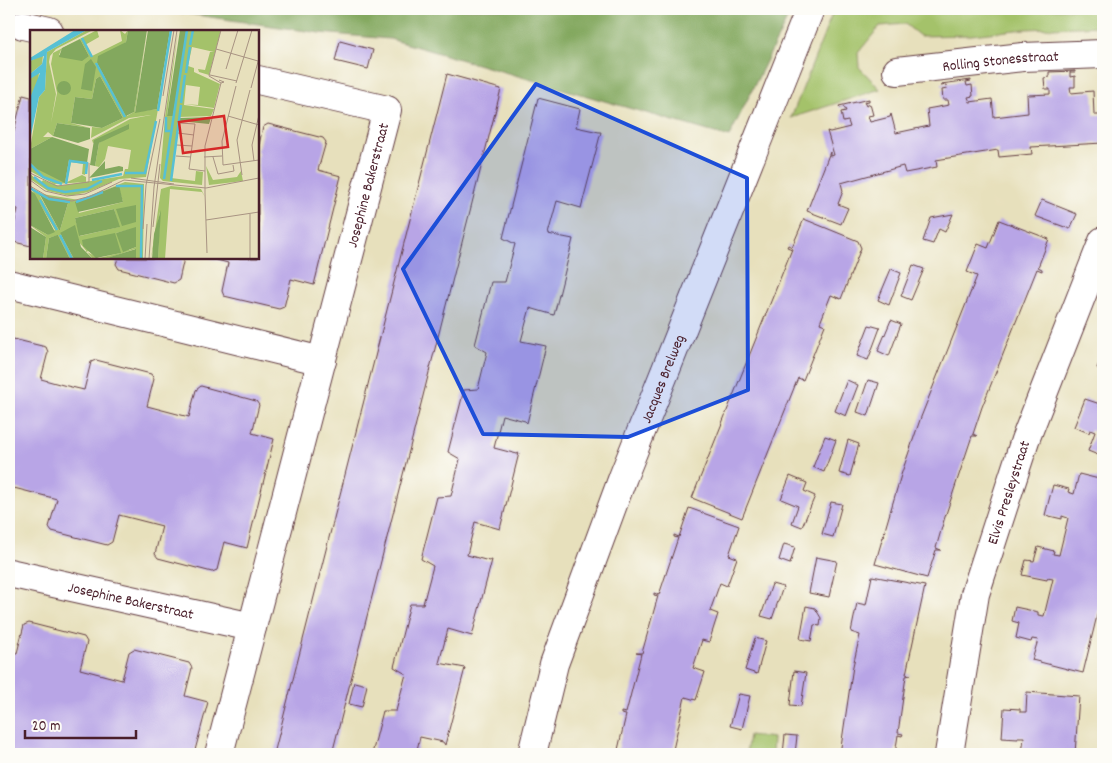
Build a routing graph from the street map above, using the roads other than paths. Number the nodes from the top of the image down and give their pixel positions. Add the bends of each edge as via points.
1 (810, 9) edge
2 (22, 25) dead end
3 (44, 30) edge
4 (1103, 54) edge
5 (898, 71) dead end
6 (259, 80) edge
7 (1103, 241) edge
8 (9, 284) edge
9 (322, 361) junction
10 (9, 572) edge
11 (252, 627) junction
12 (219, 754) edge
13 (532, 754) edge
14 (949, 754) edge

1 - 13 street, Jacques Brelweg via 623,477 554,664
2 - 3 street
4 - 5 street, Rolling Stonesstraat via 1023,57
6 - 9 street, Josephine Bakerstraat via 386,110
7 - 14 street, Elvis Presleystraat via 1025,440 974,594
8 - 9 street
9 - 11 street, Josephine Bakerstraat
10 - 11 street, Josephine Bakerstraat
11 - 12 street, Josephine Bakerstraat

